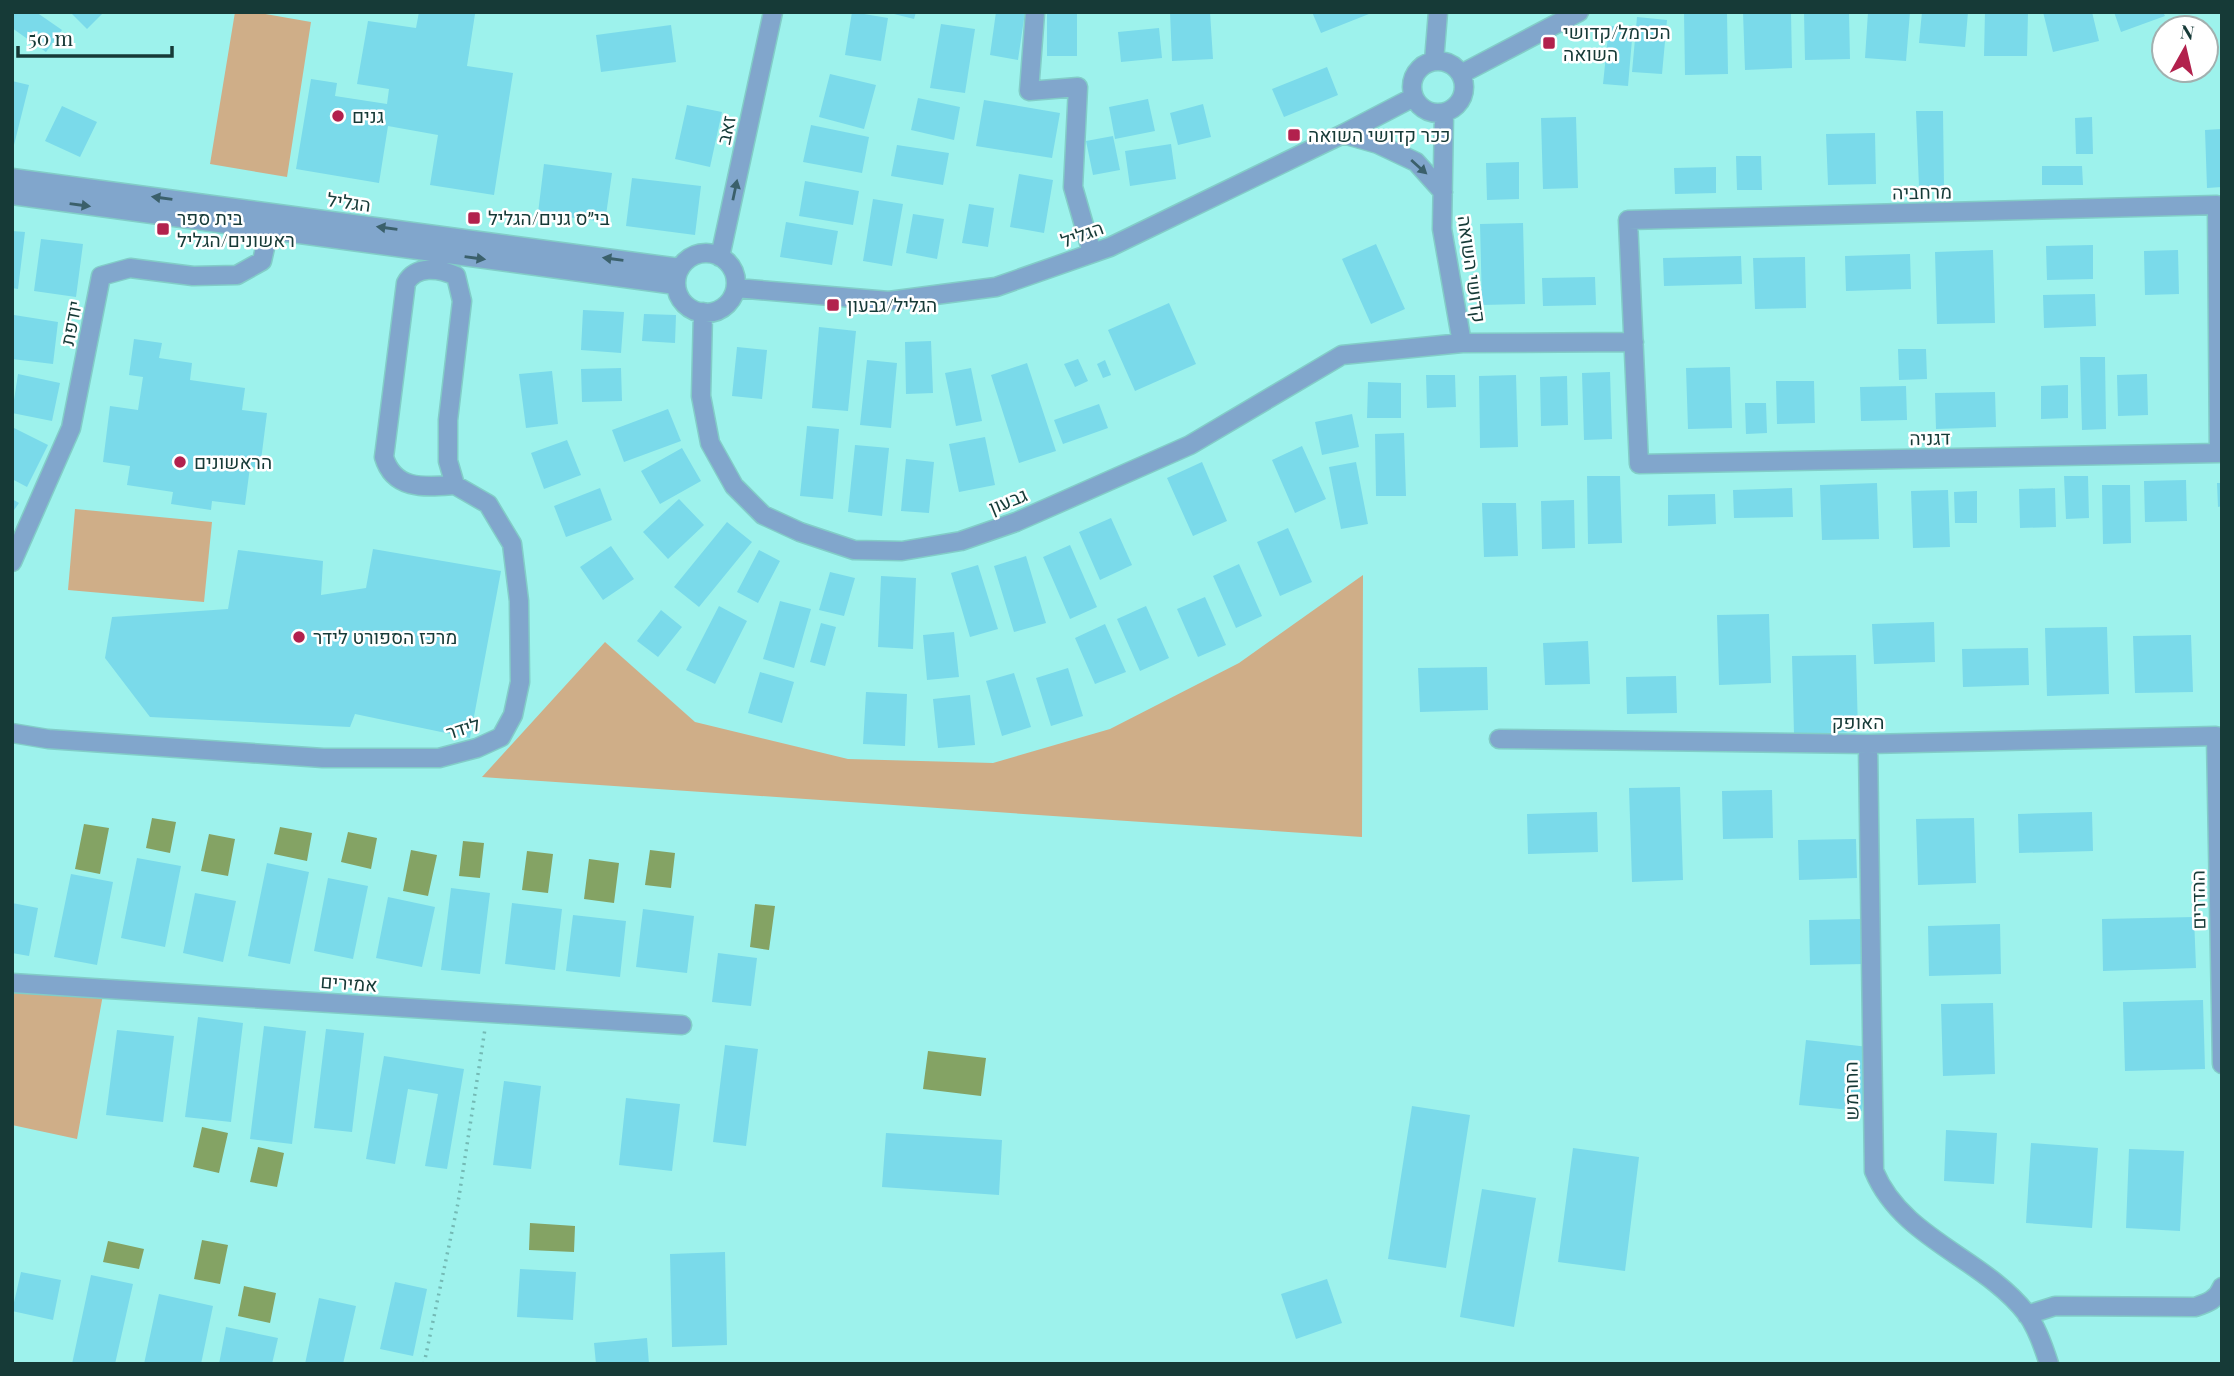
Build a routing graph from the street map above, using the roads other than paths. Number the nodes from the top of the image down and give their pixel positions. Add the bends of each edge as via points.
1 (773, 12) edge
2 (1438, 12) edge
3 (1579, 12) edge
4 (1035, 13) edge
5 (1434, 61) junction
6 (1461, 74) junction
7 (1413, 97) junction
8 (1444, 113) junction
9 (1343, 134) junction
10 (12, 178) edge
11 (1443, 192) junction
12 (12, 195) edge
13 (2217, 205) joint
14 (1628, 220) joint
15 (269, 230) junction
16 (1092, 253) junction
17 (720, 257) junction
18 (678, 276) junction
19 (736, 288) junction
20 (703, 312) junction
21 (1634, 342) junction
22 (1462, 343) junction
23 (455, 485) junction
24 (12, 562) edge
25 (12, 733) edge
26 (2216, 736) joint
27 (1499, 739) dead end
28 (1868, 744) junction
29 (12, 983) edge
30 (682, 1025) dead end
31 (2222, 1064) edge
32 (2222, 1287) edge
33 (2027, 1315) junction
34 (2049, 1364) edge

17 -> 1 street, זאב
2 - 5 street
3 - 6 street
4 - 16 street via 1029,91 1078,87 1073,187
5 - 6 street via 1447,62
5 - 7 street via 1413,77
6 - 8 street via 1463,95
7 - 8 street via 1426,110
7 - 9 street, הגליל
8 - 11 street, קדושי השואה
9 -> 11 street via 1416,162
9 - 16 street, הגליל
18 -> 10 street, הגליל
11 - 22 street, קדושי השואה via 1442,229
12 -> 15 street, הגליל
13 - 14 street, מרחביה
13 - 21 street, דגניה via 2219,453 1639,464
14 - 21 street, דגניה
15 -> 18 street, הגליל
15 - 24 street, יודפת via 262,261 237,275 193,276 130,268 101,276 71,428
16 - 19 street, הגליל via 996,287 889,301
17 - 18 street via 700,254 690,258
17 - 19 street via 732,268
18 - 20 street via 680,299 687,307
19 - 20 street via 721,310
20 - 22 street, גבעון via 701,396 710,443 734,486 763,515 854,550 902,551 961,541 1016,522 1190,445 1342,355
21 - 22 street, קדושי השואה
23 - 23 street via 448,461 448,420 462,301 456,276 421,270 406,283 384,457 387,469 408,483
23 - 25 street, לידר via 488,504 512,544 519,601 520,682 513,715 501,737 439,758 323,758
26 - 28 street, האופק
26 - 31 street, ההדרים
27 - 28 street, האופק
28 - 33 street, החרמש via 1874,1171 1881,1189 1914,1225 2001,1288
29 - 30 street, אמירים
32 - 33 street via 2210,1302 2195,1307 2055,1306
33 - 34 street, החרמש

